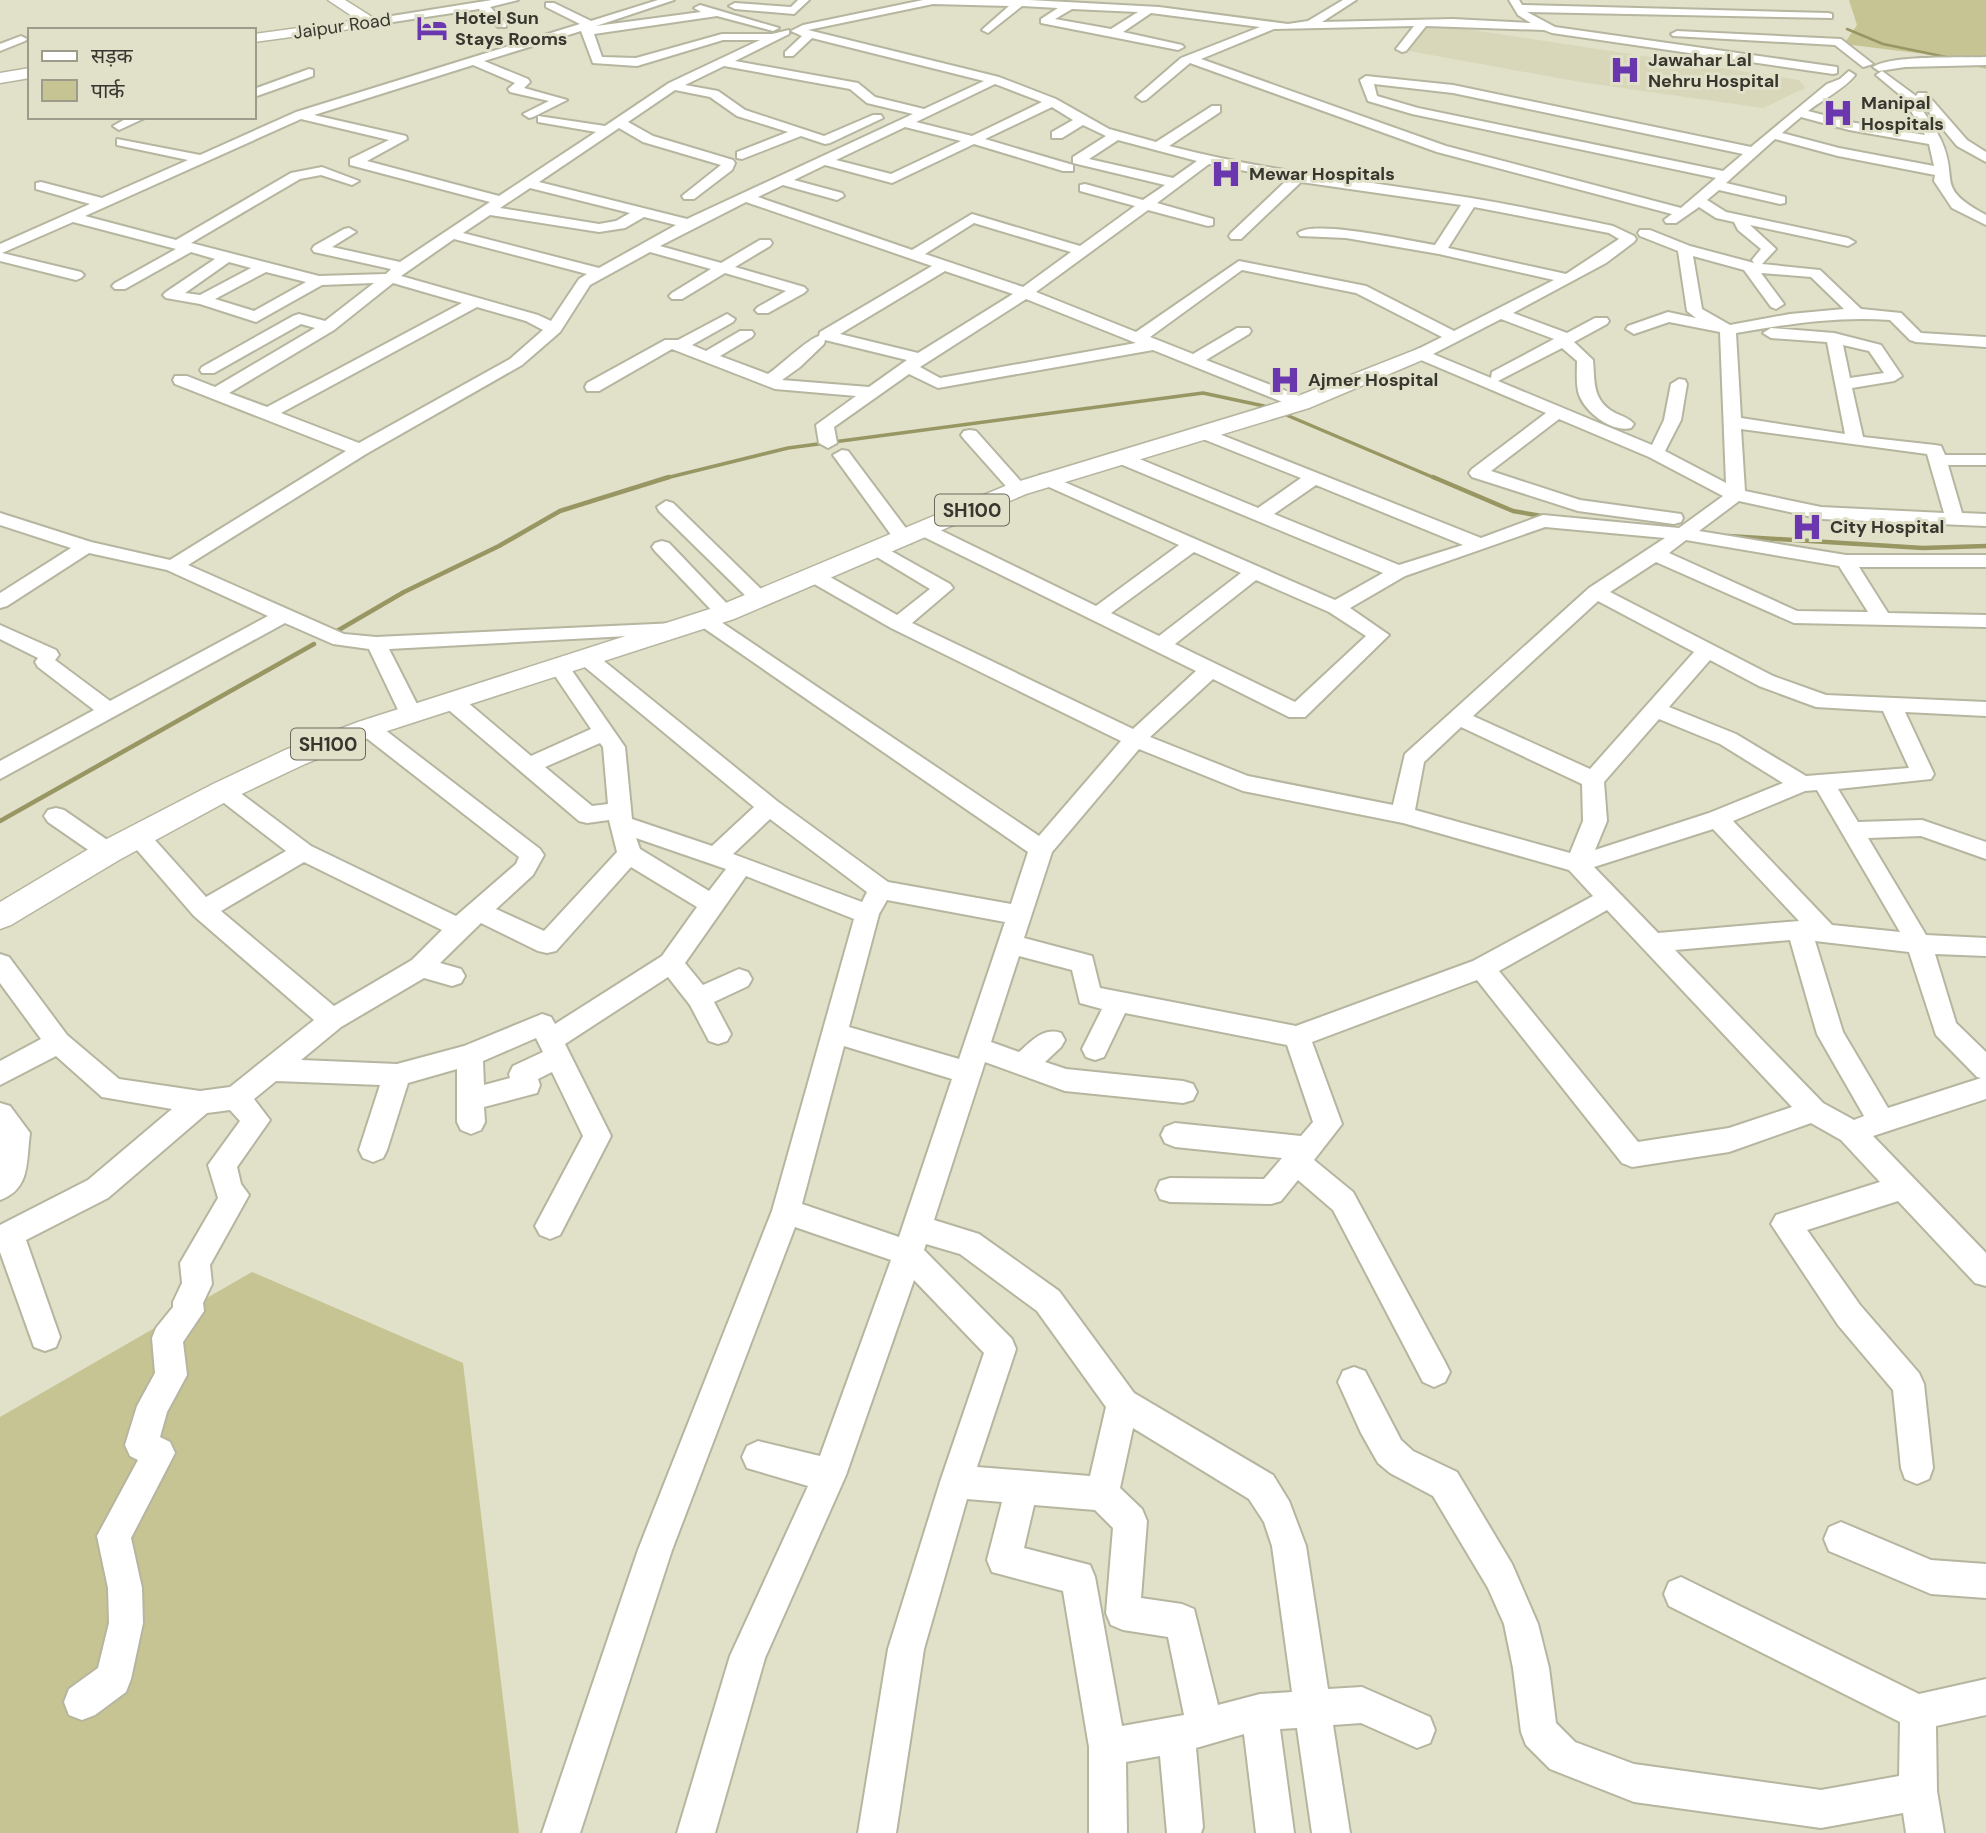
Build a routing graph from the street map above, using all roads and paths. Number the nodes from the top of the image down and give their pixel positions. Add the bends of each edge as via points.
1 (323, 0) edge
2 (335, 0) edge
3 (513, 0) edge
4 (804, 0) edge
5 (915, 0) edge
6 (982, 0) edge
7 (1122, 0) edge
8 (1351, 0) edge
9 (935, 1) edge
10 (680, 2) edge
11 (1684, 2) dead end
12 (484, 3) edge
13 (1019, 3) junction
14 (550, 5) dead end
15 (1071, 5) junction
16 (717, 6) edge
17 (1107, 7) junction
18 (1518, 7) edge
19 (1147, 10) junction
20 (1773, 11) junction
21 (364, 21) junction
22 (1423, 23) junction
23 (591, 24) junction
24 (1830, 24) edge
25 (502, 26) dead end
26 (1272, 26) junction
27 (1298, 26) junction
28 (1544, 27) junction
29 (1757, 28) dead end
30 (793, 30) junction
31 (988, 30) dead end
32 (1113, 33) junction
33 (1667, 33) dead end
34 (256, 36) edge
35 (1627, 38) junction
36 (21, 39) dead end
37 (1178, 47) dead end
38 (0, 48) edge
39 (1402, 49) dead end
40 (789, 54) dead end
41 (475, 55) junction
42 (1196, 57) junction
43 (722, 62) junction
44 (1979, 62) edge
45 (1838, 69) junction
46 (1877, 69) junction
47 (28, 70) edge
48 (309, 73) dead end
49 (0, 75) edge
50 (995, 80) junction
51 (673, 86) junction
52 (1422, 86) junction
53 (256, 93) edge
54 (256, 95) edge
55 (1142, 97) dead end
56 (1052, 102) junction
57 (1216, 109) dead end
58 (1416, 111) junction
59 (926, 113) junction
60 (1801, 113) junction
61 (305, 114) junction
62 (529, 114) dead end
63 (137, 119) edge
64 (1596, 119) junction
65 (542, 120) dead end
66 (1080, 121) junction
67 (1476, 123) junction
68 (902, 124) junction
69 (613, 126) junction
70 (119, 127) dead end
71 (1390, 130) junction
72 (1585, 130) junction
73 (800, 132) junction
74 (1517, 132) junction
75 (1056, 135) dead end
76 (1774, 135) junction
77 (1115, 136) junction
78 (973, 139) junction
79 (1935, 141) junction
80 (122, 142) dead end
81 (1657, 145) dead end
82 (1158, 147) junction
83 (1442, 149) junction
84 (1755, 152) junction
85 (742, 155) dead end
86 (1545, 156) junction
87 (1986, 158) edge
88 (202, 159) junction
89 (1207, 160) junction
90 (825, 161) junction
91 (1485, 161) junction
92 (366, 164) junction
93 (1068, 168) dead end
94 (1942, 172) junction
95 (335, 175) junction
96 (1298, 177) junction
97 (1599, 178) dead end
98 (352, 181) dead end
99 (783, 181) junction
100 (1722, 181) junction
101 (527, 183) junction
102 (1175, 183) junction
103 (41, 186) dead end
104 (1085, 188) dead end
105 (1650, 188) dead end
106 (690, 196) dead end
107 (837, 196) dead end
108 (747, 198) junction
109 (1696, 199) junction
110 (1780, 200) dead end
111 (501, 201) junction
112 (1470, 202) junction
113 (104, 203) junction
114 (1146, 205) junction
115 (486, 210) junction
116 (643, 212) junction
117 (1684, 214) junction
118 (71, 217) junction
119 (1740, 219) junction
120 (1986, 221) edge
121 (1208, 222) dead end
122 (689, 224) junction
123 (349, 232) dead end
124 (1305, 233) dead end
125 (1645, 233) junction
126 (452, 234) junction
127 (1236, 236) dead end
128 (1629, 239) junction
129 (1848, 242) dead end
130 (765, 243) dead end
131 (184, 245) junction
132 (649, 247) junction
133 (0, 249) edge
134 (1685, 249) junction
135 (1439, 250) junction
136 (1083, 251) junction
137 (914, 255) junction
138 (229, 256) junction
139 (0, 257) edge
140 (1754, 264) junction
141 (944, 265) junction
142 (266, 266) junction
143 (723, 268) junction
144 (396, 272) junction
145 (601, 273) junction
146 (76, 275) dead end
147 (1568, 279) junction
148 (319, 281) junction
149 (120, 286) dead end
150 (1025, 293) junction
151 (677, 296) dead end
152 (202, 300) junction
153 (476, 302) junction
154 (1776, 304) dead end
155 (763, 310) dead end
156 (1857, 313) junction
157 (1502, 314) junction
158 (727, 319) dead end
159 (1601, 321) dead end
160 (328, 327) junction
161 (554, 329) junction
162 (1634, 329) dead end
163 (1728, 330) junction
164 (1243, 331) dead end
165 (746, 334) dead end
166 (1454, 337) junction
167 (1138, 338) junction
168 (1834, 338) junction
169 (1566, 340) junction
170 (818, 341) dead end
171 (1986, 342) edge
172 (1154, 344) junction
173 (679, 346) junction
174 (1420, 354) junction
175 (707, 357) junction
176 (229, 358) junction
177 (1194, 360) junction
178 (915, 363) junction
179 (259, 368) junction
180 (208, 370) dead end
181 (1498, 376) dead end
182 (181, 380) dead end
183 (769, 381) junction
184 (1679, 384) dead end
185 (1843, 384) junction
186 (593, 387) dead end
187 (872, 392) junction
188 (217, 393) junction
189 (1288, 407) junction
190 (1559, 411) junction
191 (269, 413) junction
192 (1732, 422) junction
193 (841, 431) dead end
194 (1204, 433) junction
195 (970, 435) dead end
196 (1855, 441) junction
197 (1659, 447) junction
198 (360, 450) junction
199 (842, 454) dead end
200 (1119, 457) junction
201 (1943, 457) junction
202 (1986, 460) edge
203 (1313, 478) junction
204 (1046, 479) junction
205 (1018, 489) junction
206 (1736, 495) junction
207 (666, 507) dead end
208 (1259, 516) junction
209 (0, 519) edge
210 (1955, 520) junction
211 (1986, 520) edge
212 (24, 528) junction
213 (1690, 528) junction
214 (915, 534) junction
215 (0, 543) edge
216 (1190, 545) junction
217 (1481, 545) junction
218 (86, 547) junction
219 (662, 547) dead end
220 (877, 551) junction
221 (1655, 554) junction
222 (1846, 561) junction
223 (1986, 561) edge
224 (173, 566) junction
225 (1398, 572) junction
226 (1253, 573) junction
227 (816, 577) junction
228 (1596, 592) junction
229 (760, 599) junction
230 (0, 602) edge
231 (1336, 608) junction
232 (286, 614) junction
233 (1096, 615) junction
234 (1882, 619) junction
235 (703, 621) junction
236 (1986, 621) edge
237 (898, 624) junction
238 (0, 631) edge
239 (376, 643) junction
240 (1160, 646) junction
241 (1707, 650) junction
242 (587, 658) junction
243 (559, 667) junction
244 (1210, 670) junction
245 (452, 701) junction
246 (1891, 705) junction
247 (1654, 709) junction
248 (1986, 709) edge
249 (109, 711) junction
250 (411, 714) junction
251 (1460, 718) junction
252 (368, 727) junction
253 (604, 732) junction
254 (1135, 739) junction
255 (528, 766) junction
256 (0, 771) edge
257 (1592, 780) junction
258 (1812, 783) junction
259 (223, 791) junction
260 (769, 807) junction
261 (1403, 815) junction
262 (56, 816) dead end
263 (621, 818) junction
264 (1717, 820) junction
265 (1854, 830) junction
266 (138, 836) junction
267 (1041, 849) junction
268 (1986, 851) edge
269 (108, 852) junction
270 (303, 852) junction
271 (629, 854) junction
272 (715, 856) junction
273 (1577, 864) junction
274 (741, 866) junction
275 (1611, 897) junction
276 (874, 902) junction
277 (714, 906) junction
278 (203, 910) junction
279 (479, 911) junction
280 (1019, 915) junction
281 (0, 917) edge
282 (459, 928) junction
283 (1811, 931) junction
284 (1650, 943) junction
285 (1010, 944) junction
286 (1919, 944) junction
287 (1986, 947) edge
288 (671, 963) junction
289 (0, 964) edge
290 (421, 967) junction
291 (1482, 968) junction
292 (452, 976) dead end
293 (739, 979) dead end
294 (699, 998) junction
295 (1118, 1002) junction
296 (332, 1020) junction
297 (835, 1033) junction
298 (718, 1034) dead end
299 (1297, 1037) junction
300 (1052, 1040) dead end
301 (58, 1042) junction
302 (554, 1048) junction
303 (1095, 1049) dead end
304 (470, 1055) junction
305 (972, 1061) junction
306 (1022, 1065) junction
307 (1986, 1069) edge
308 (269, 1070) junction
309 (0, 1074) edge
310 (397, 1075) junction
311 (1986, 1088) edge
312 (1183, 1092) dead end
313 (236, 1098) junction
314 (200, 1102) junction
315 (1813, 1111) junction
316 (1881, 1121) junction
317 (5, 1130) edge
318 (1851, 1132) junction
319 (1175, 1135) dead end
320 (373, 1150) dead end
321 (1301, 1155) junction
322 (1903, 1186) junction
323 (0, 1188) edge
324 (1170, 1189) dead end
325 (786, 1211) junction
326 (550, 1226) dead end
327 (5, 1237) edge
328 (912, 1240) junction
329 (1975, 1247) edge
330 (1986, 1273) edge
331 (46, 1336) dead end
332 (1434, 1373) dead end
333 (1354, 1382) dead end
334 (1123, 1404) junction
335 (758, 1457) dead end
336 (1917, 1468) dead end
337 (830, 1475) junction
338 (956, 1482) junction
339 (1022, 1488) junction
340 (1102, 1494) junction
341 (1841, 1539) dead end
342 (1986, 1581) edge
343 (1681, 1594) dead end
344 (1986, 1697) edge
345 (82, 1702) dead end
346 (1311, 1708) junction
347 (1260, 1712) junction
348 (1919, 1712) junction
349 (1191, 1730) junction
350 (1417, 1730) dead end
351 (1107, 1747) junction
352 (1918, 1791) junction
353 (1184, 1827) dead end
354 (561, 1833) edge
355 (696, 1833) edge
356 (877, 1833) edge
357 (1108, 1833) edge
358 (1275, 1833) edge
359 (1331, 1833) edge
360 (1925, 1833) edge

1 - 21 main road
2 - 21 main road
3 - 12 street, Jaipur Road
4 - 16 street via 794,11
5 - 9 street
5 - 30 street
6 - 9 street
6 - 13 street
7 - 17 street
8 - 27 street via 1311,24
9 - 30 street
10 - 16 street
10 - 23 street
10 - 30 street
11 - 20 street
12 - 21 street, Jaipur Road
12 - 25 street
13 - 15 street
13 - 31 street
14 - 23 street
15 - 17 street
15 - 32 street via 1045,21
16 - 30 street
16 - 30 street via 587,31 597,60 637,62 722,37
17 - 19 street
18 - 20 street
18 - 28 street
18 - 35 street via 1543,25
19 - 26 street
19 - 32 street
20 - 24 street
21 - 34 main road, Jaipur Road
22 - 27 street
22 - 28 street
22 - 39 street
23 - 41 street via 493,55
24 - 29 street
24 - 33 street
24 - 45 street
24 - 46 street
26 - 27 street
26 - 42 street
28 - 35 street
30 - 40 street
30 - 43 street
30 - 50 street
32 - 37 street
35 - 45 street
36 - 38 street
41 - 61 street
41 - 62 street via 524,82 514,89 561,100
42 - 55 street
42 - 71 street
43 - 51 street
43 - 59 street via 854,86 871,100
44 - 46 street
45 - 46 street
45 - 60 street via 1844,82 1830,87
46 - 79 street via 1900,104 1917,111
46 - 87 street via 1921,95 1962,143
47 - 49 main road
48 - 53 street
50 - 56 street
50 - 59 street
51 - 69 street
51 - 73 street via 714,94 741,113
52 - 58 street via 1366,80 1372,98
52 - 64 street
52 - 72 street via 1421,95
54 - 61 street
56 - 66 street
56 - 78 street
57 - 82 street
58 - 67 street
58 - 71 street
59 - 68 street
60 - 76 street
60 - 79 street
61 - 88 street
61 - 92 street via 401,139 355,162
63 - 70 street
64 - 72 street
64 - 84 street
65 - 69 street
66 - 75 street
66 - 77 street
67 - 74 street
67 - 83 street
68 - 73 street via 873,116 825,140
68 - 78 street
68 - 90 street
69 - 101 street
69 - 106 street via 728,163
71 - 83 street
72 - 81 street
73 - 85 street
74 - 86 street
74 - 91 street
76 - 84 street
76 - 94 street
77 - 82 street
77 - 102 street via 1078,160
78 - 90 street via 892,179
78 - 93 street
79 - 94 street
80 - 88 street
82 - 89 street
83 - 91 street
84 - 100 street
86 - 91 street
86 - 100 street
86 - 117 street
88 - 113 street
89 - 96 street
89 - 102 street
90 - 99 street
92 - 95 street
92 - 111 street
94 - 120 street via 1941,181 1957,205
95 - 98 street
95 - 131 street via 322,171 296,176
96 - 112 street
96 - 127 street
97 - 105 street
99 - 107 street
99 - 108 street
100 - 109 street
100 - 110 street
101 - 111 street
101 - 116 street
102 - 114 street
103 - 113 street
104 - 114 street
108 - 122 street
108 - 137 street
109 - 117 street
109 - 119 street via 1721,215
111 - 115 street
112 - 128 street via 1594,225
112 - 135 street
113 - 118 street
114 - 121 street
114 - 136 street
115 - 116 street via 599,228 620,225
115 - 126 street
116 - 122 street
117 - 125 street
118 - 131 street
118 - 133 street
119 - 129 street
119 - 140 street via 1769,249
122 - 132 street
123 - 144 street via 319,249
124 - 135 street via 1346,234
125 - 128 street
125 - 134 street
126 - 144 street
126 - 145 street
128 - 147 street
130 - 143 street
131 - 138 street
131 - 149 street
132 - 143 street
132 - 145 street
134 - 140 street
134 - 163 street via 1695,311
135 - 147 street
136 - 137 street via 972,218
136 - 150 street
137 - 141 street
138 - 142 street
138 - 152 street via 171,295
139 - 146 street
140 - 154 street
140 - 156 street via 1815,273
141 - 150 street
141 - 178 street via 826,335
142 - 148 street
142 - 152 street
143 - 151 street
143 - 155 street via 799,290
144 - 148 street
144 - 153 street
144 - 160 street
145 - 161 street via 584,282
147 - 157 street
148 - 152 street via 256,317
150 - 167 street
150 - 178 street
153 - 161 street
153 - 191 street
156 - 163 street
156 - 171 street via 1895,316 1916,337
157 - 166 street
157 - 169 street
158 - 173 street
159 - 169 street
160 - 176 street via 299,319
160 - 179 street
161 - 198 street via 516,362
162 - 163 street via 1668,317
163 - 168 street
163 - 192 street
164 - 177 street
165 - 175 street
166 - 167 street via 1361,289 1239,265
166 - 174 street
167 - 172 street
168 - 185 street
168 - 185 street via 1875,348 1895,376
169 - 181 street
169 - 197 street via 1585,360 1585,386 1591,404
170 - 183 street
172 - 177 street
172 - 178 street via 937,383
173 - 175 street
173 - 186 street via 671,344
174 - 189 main road, SH100
174 - 190 street
175 - 183 street
176 - 179 street
176 - 180 street
177 - 189 street
178 - 187 street
179 - 188 street
182 - 188 street
183 - 187 street
184 - 197 street via 1676,415
185 - 196 street
187 - 193 street via 825,425 828,443
188 - 191 street
189 - 194 main road, SH100
190 - 197 street
190 - 213 street via 1478,473 1578,505
191 - 198 street
192 - 196 street
192 - 206 street
194 - 200 main road, SH100
194 - 203 street
195 - 205 street
196 - 201 street
197 - 206 street
198 - 224 street
199 - 214 street
200 - 204 main road, SH100
200 - 208 street
201 - 202 street
201 - 210 street
203 - 208 street
203 - 217 street
204 - 205 main road, SH100
204 - 216 street
205 - 214 main road, SH100
206 - 210 street via 1821,513
206 - 213 street
207 - 229 street
208 - 225 street
209 - 212 street
210 - 211 street
212 - 215 street
212 - 218 street
213 - 217 street via 1544,521
213 - 221 street
213 - 222 street
214 - 220 main road, SH100
214 - 233 street
216 - 226 street
216 - 233 street
217 - 225 street
218 - 224 street
218 - 230 street
219 - 235 street
220 - 227 main road, SH100
220 - 237 street via 943,588
221 - 228 street
221 - 234 street via 1794,617
222 - 223 street
222 - 234 street
224 - 232 street
225 - 231 street
226 - 231 street
226 - 240 street
227 - 229 main road, SH100
227 - 237 street
228 - 241 street
228 - 251 street
229 - 235 main road, SH100
231 - 244 street via 1387,635 1297,712
232 - 239 street via 340,640
232 - 249 street
233 - 240 street
234 - 236 street
235 - 239 street
235 - 242 main road, SH100
235 - 267 street
237 - 254 street
238 - 249 street via 47,659
239 - 250 street
240 - 244 street
241 - 246 street via 1766,681 1824,702
241 - 247 street
242 - 243 main road, SH100
242 - 260 street
243 - 245 main road, SH100
243 - 253 street
244 - 254 street
245 - 250 main road, SH100
245 - 255 street
246 - 248 street
246 - 258 street via 1923,774
247 - 257 street
247 - 258 street via 1728,739
249 - 256 street
250 - 252 main road, SH100
251 - 257 street
251 - 261 street via 1413,759
252 - 259 main road, SH100
252 - 279 street via 532,855 525,869
253 - 255 street
253 - 263 street via 614,747
254 - 261 street via 1243,783
254 - 267 street
255 - 263 street via 587,815
257 - 273 street via 1595,821
258 - 264 street
258 - 265 street
259 - 266 main road, SH100
259 - 270 street
260 - 272 street
260 - 276 street
261 - 273 street
262 - 269 street
263 - 271 street
263 - 272 street
264 - 273 street
264 - 283 street
265 - 268 street via 1922,828
265 - 286 street
266 - 269 main road, SH100
266 - 278 street
267 - 280 street
269 - 281 main road, SH100
270 - 278 street
270 - 282 street
271 - 277 street
271 - 279 street via 547,944
272 - 274 street
273 - 275 street
274 - 276 street
274 - 277 street
275 - 284 street
275 - 291 street
276 - 280 street
276 - 297 street
277 - 288 street
278 - 296 street
279 - 282 street
280 - 285 street
282 - 290 street
283 - 284 street
283 - 286 street
283 - 316 street via 1830,1034
284 - 315 street
285 - 295 street via 1083,963 1089,996
285 - 305 street
286 - 287 street
286 - 307 street via 1945,1028
288 - 294 street
288 - 302 street
289 - 301 street
290 - 292 street
290 - 296 street
291 - 299 street
291 - 315 street via 1632,1155 1729,1140
293 - 294 street
294 - 298 street
295 - 299 street
295 - 303 street
296 - 308 street
297 - 305 street
297 - 325 street
299 - 321 street via 1328,1124
300 - 306 street
301 - 309 street
301 - 314 street via 112,1089
302 - 304 street via 542,1024
302 - 304 street via 522,1074 527,1085 471,1111
302 - 326 street via 597,1136
304 - 310 street
305 - 306 street
305 - 328 street
306 - 312 street via 1065,1080
308 - 310 street
308 - 313 street
310 - 320 street
311 - 316 street
313 - 314 street
313 - 345 street via 256,1121 222,1165 229,1192 235,1195 195,1263 197,1284 189,1311 167,1338 171,1375 153,1406 141,1445 159,1453 114,1536 125,1588 126,1623 113,1679
314 - 327 street via 98,1189
315 - 318 street
316 - 318 street
317 - 323 street via 9,1182
318 - 322 street
319 - 321 street
321 - 324 street via 1271,1192
321 - 332 street via 1343,1201
322 - 329 street
322 - 336 street via 1786,1224 1849,1315 1908,1384
325 - 328 street
325 - 354 street via 655,1550
327 - 331 street
328 - 334 street via 969,1243 1048,1301
328 - 337 street
328 - 338 street via 1001,1349
329 - 330 street
333 - 352 street via 1388,1449 1407,1465 1445,1484 1500,1576 1521,1624 1539,1732 1563,1756 1634,1783 1821,1809
334 - 340 street
334 - 346 street via 1261,1487 1289,1546
335 - 337 street
337 - 355 street via 748,1656
338 - 339 street
338 - 356 street via 906,1649
339 - 340 street
339 - 351 street via 1004,1560 1078,1577
340 - 349 street via 1130,1521 1123,1613 1182,1621
341 - 342 street via 1931,1577
343 - 348 street
344 - 348 street
346 - 347 street
346 - 350 street via 1362,1705
346 - 359 street
347 - 349 street
347 - 358 street
348 - 352 street
349 - 351 street
349 - 353 street
351 - 357 street
352 - 360 street

